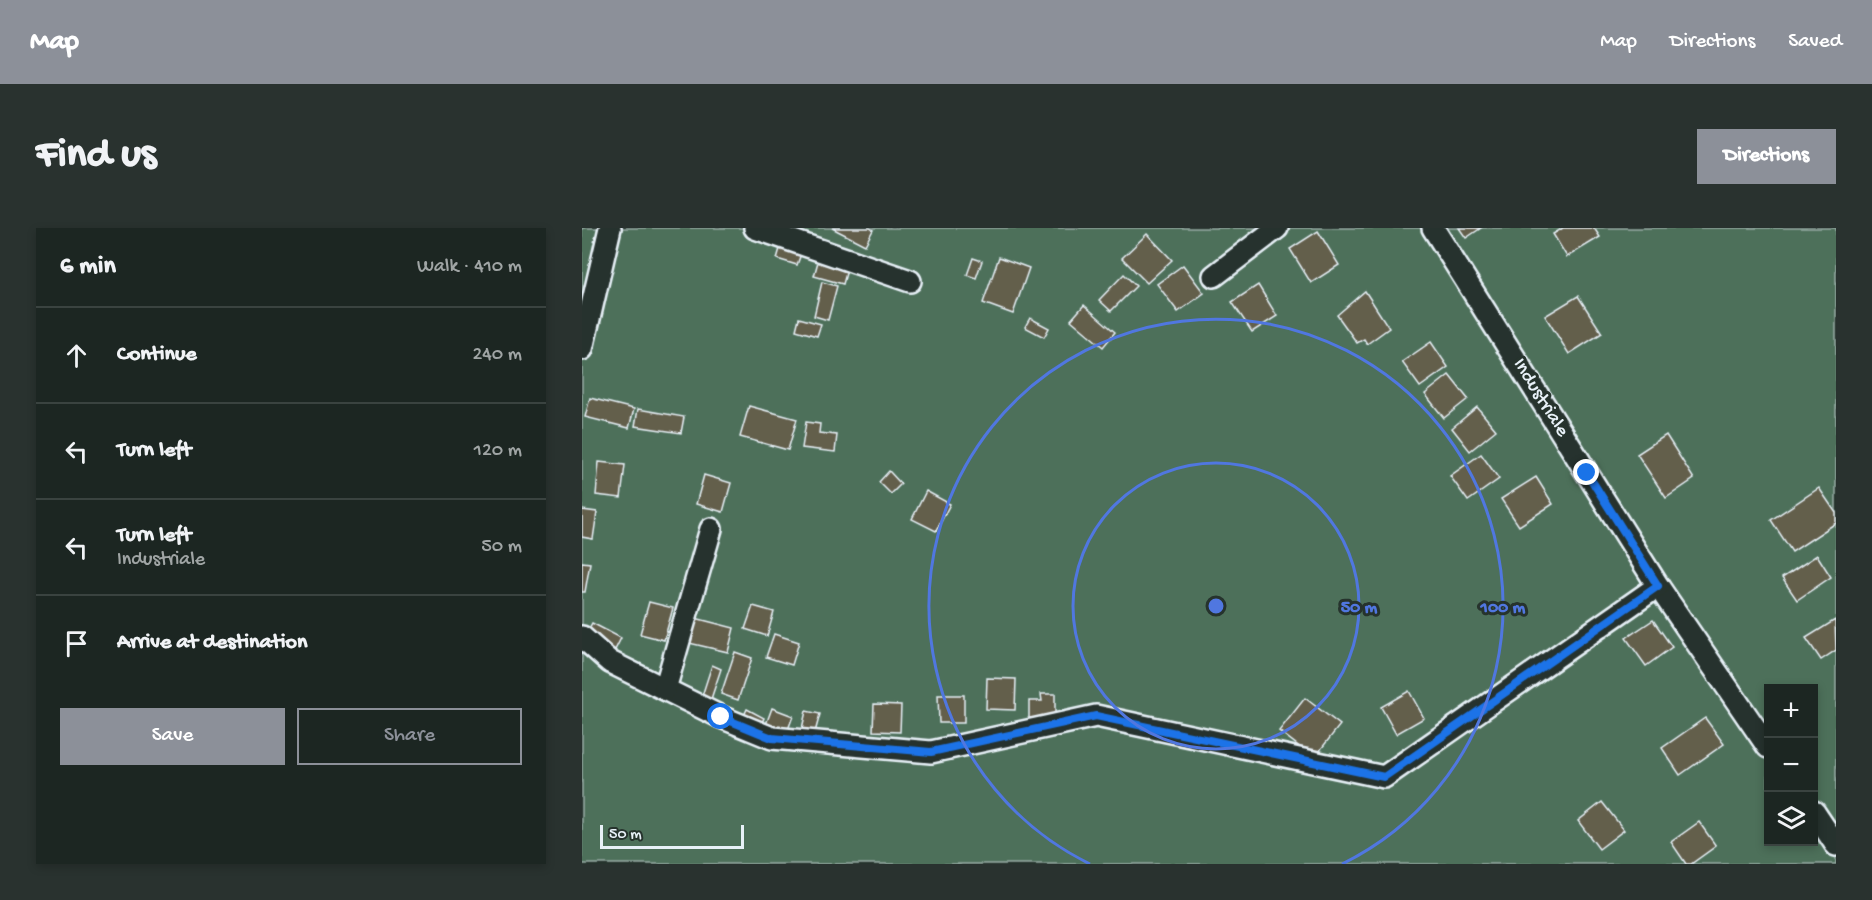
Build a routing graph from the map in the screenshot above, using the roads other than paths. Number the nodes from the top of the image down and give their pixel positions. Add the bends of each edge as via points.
1 (610, 228) edge
2 (755, 228) edge
3 (1276, 228) edge
4 (1433, 228) edge
5 (1214, 276) dead end
6 (910, 281) dead end
7 (586, 318) edge
8 (582, 349) edge
9 (711, 529) dead end
10 (1658, 586) junction
11 (582, 638) edge
12 (665, 689) junction
13 (1764, 741) edge
14 (1818, 818) edge
15 (1836, 845) edge

1 - 7 street
2 - 6 street
3 - 5 street
4 - 10 street, Industriale
7 - 8 street
9 - 12 street
10 - 12 street via 1384,777 1096,716 931,752 772,738
10 - 13 street, Industriale
11 - 12 street via 610,662
14 - 15 street

